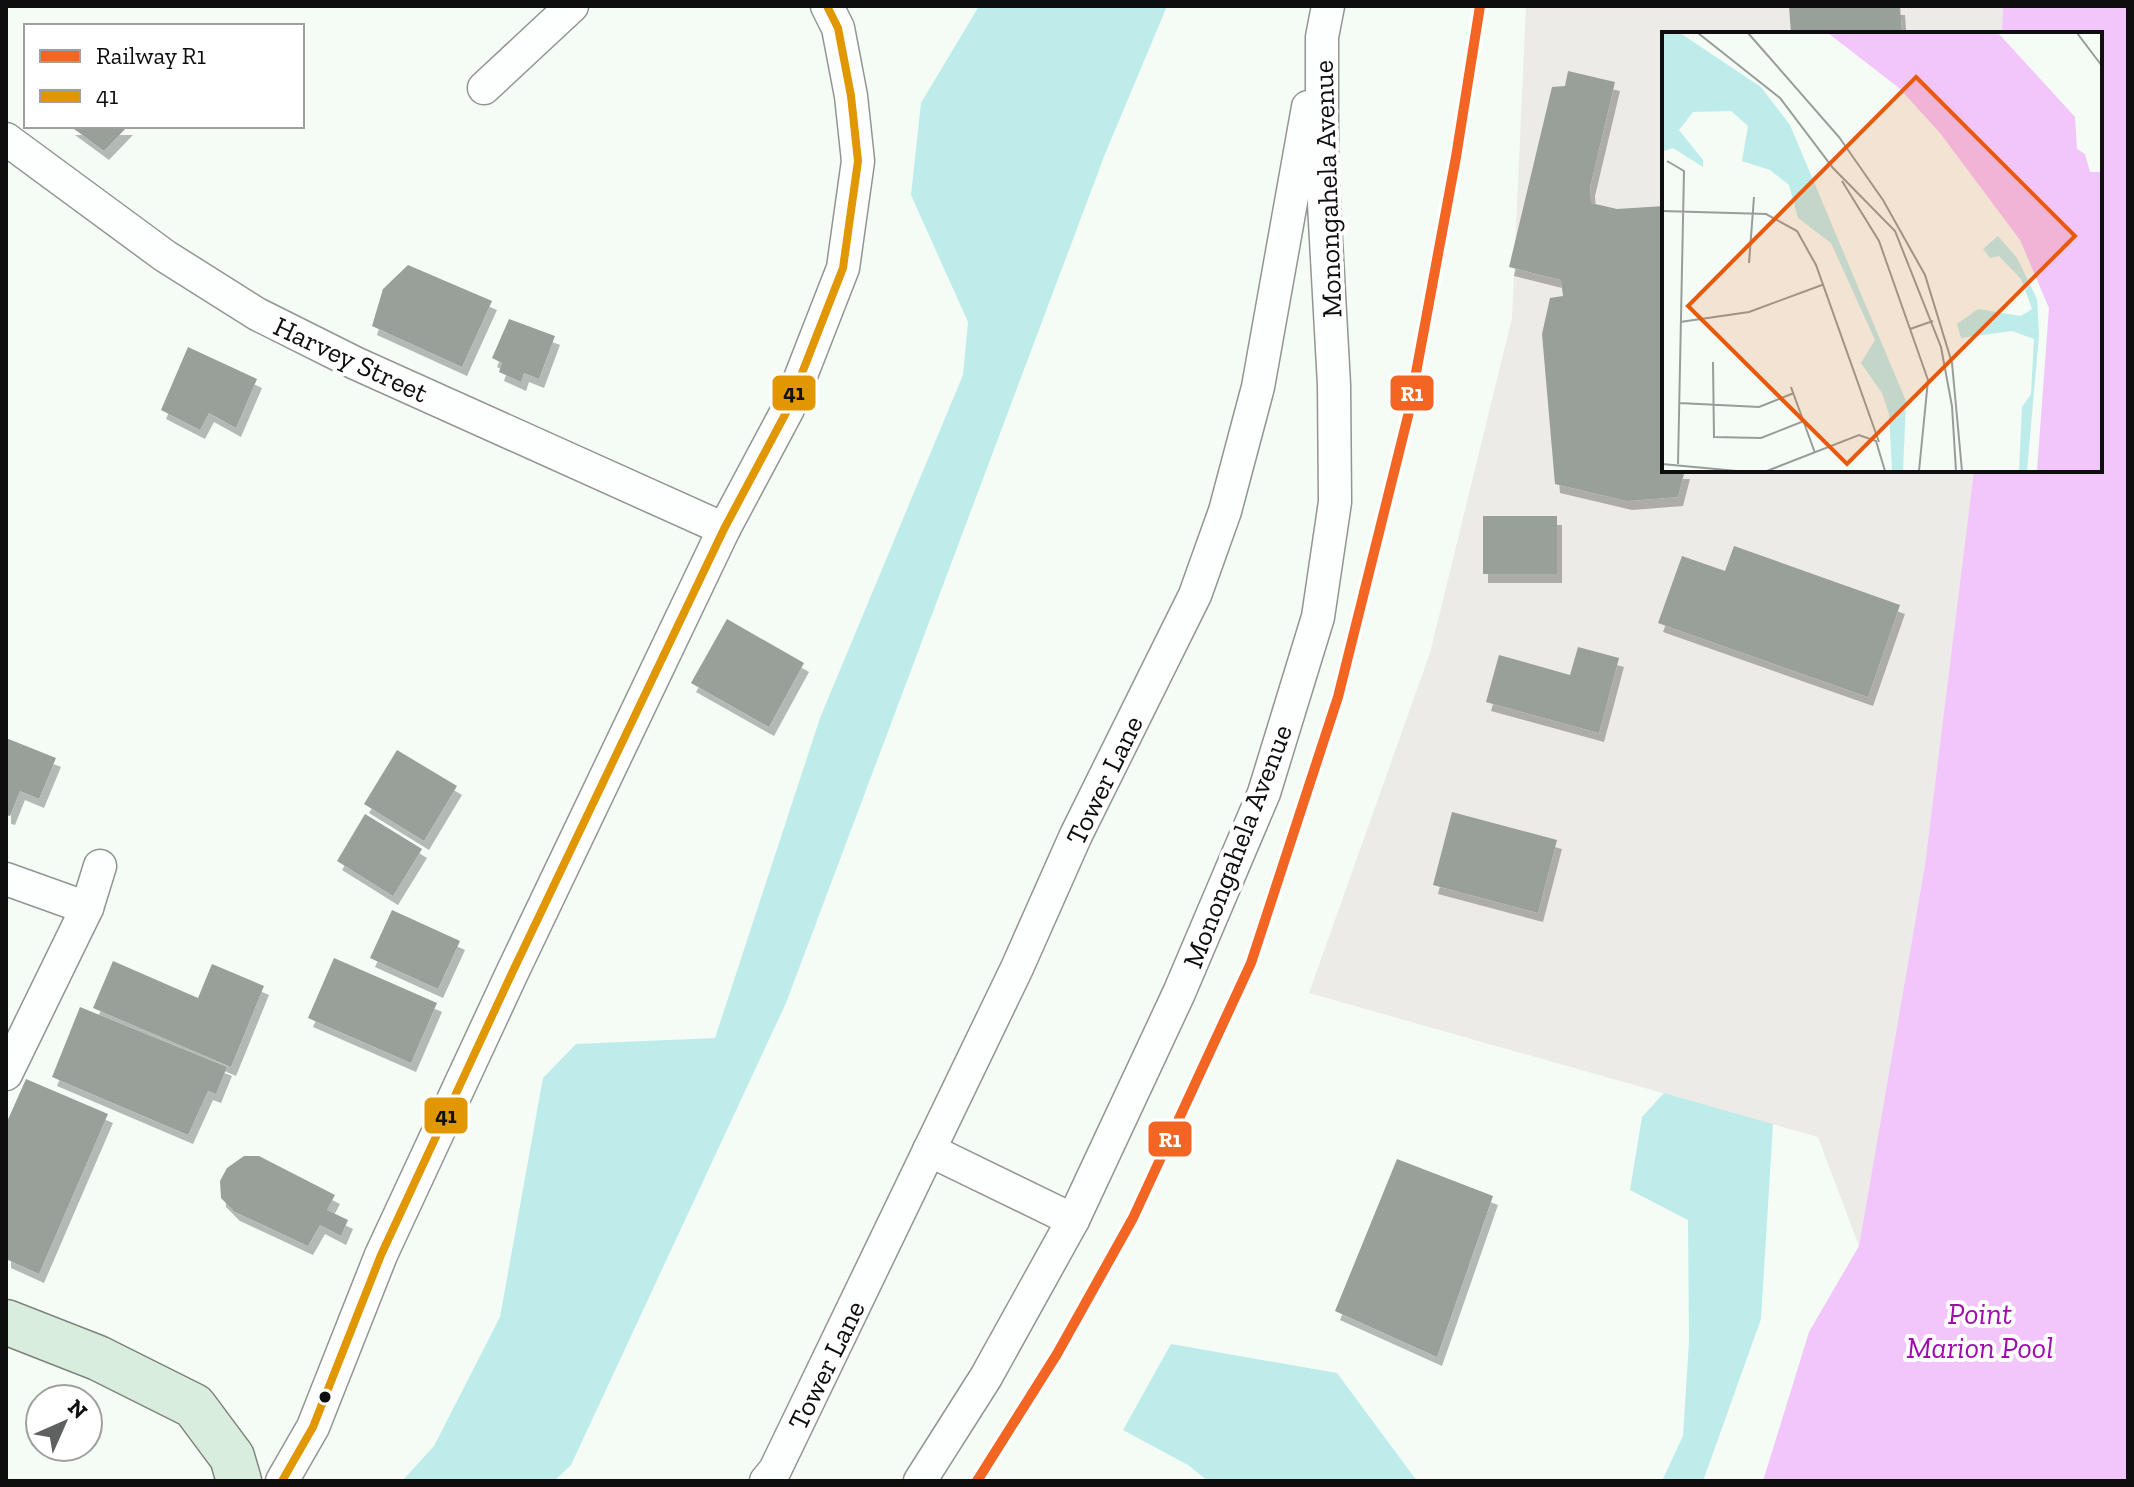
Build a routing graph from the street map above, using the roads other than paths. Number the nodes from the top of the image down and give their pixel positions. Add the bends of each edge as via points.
1 (572, 6) edge
2 (827, 6) edge
3 (1328, 6) edge
4 (1322, 37) junction
5 (484, 88) dead end
6 (6, 139) edge
7 (724, 529) junction
8 (100, 866) dead end
9 (6, 879) edge
10 (87, 908) junction
11 (6, 1074) edge
12 (929, 1150) junction
13 (1073, 1220) junction
14 (6, 1322) edge
15 (239, 1481) edge
16 (282, 1481) edge
17 (766, 1481) edge
18 (920, 1481) edge

1 - 5 street
2 - 7 street via 838,28 858,161 843,268 788,409
3 - 4 street, Monongahela Avenue
4 - 12 street, Tower Lane via 1258,387 1225,511 1195,595
4 - 13 street, Monongahela Avenue via 1335,502 1318,617 1264,793 1179,993
6 - 7 street, Harvey Street via 165,256 257,314
7 - 16 street via 433,1141 313,1427
8 - 10 street
9 - 10 street
10 - 11 street
12 - 13 street
12 - 17 street, Tower Lane
13 - 18 street, Monongahela Avenue via 986,1377
14 - 15 main road via 98,1358 194,1406 232,1457

